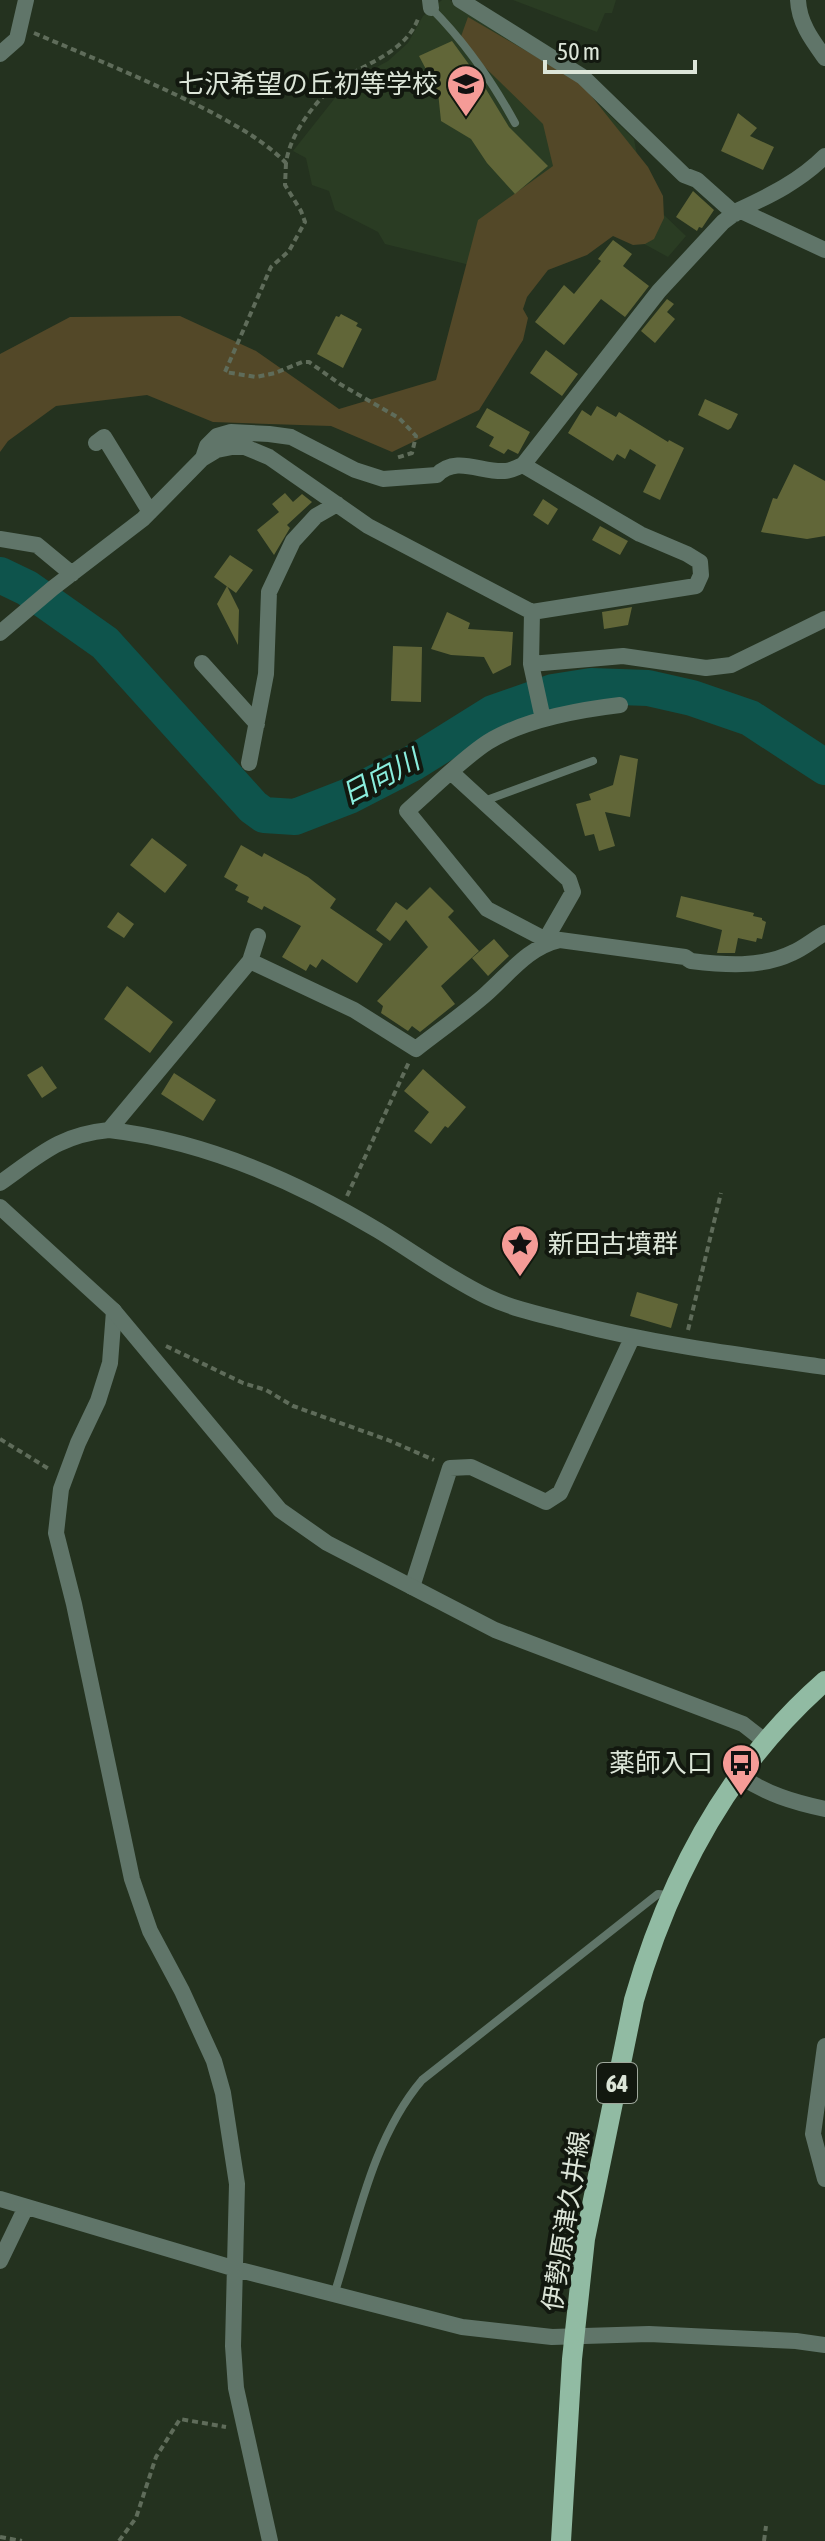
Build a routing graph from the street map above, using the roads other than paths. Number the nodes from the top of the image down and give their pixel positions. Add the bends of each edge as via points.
1 (26, 0) edge
2 (460, 0) edge
3 (798, 0) edge
4 (427, 6) edge
5 (0, 54) edge
6 (825, 58) edge
7 (515, 123) dead end
8 (825, 156) edge
9 (737, 212) junction
10 (825, 250) edge
11 (96, 443) dead end
12 (202, 459) junction
13 (523, 465) junction
14 (337, 504) junction
15 (150, 512) junction
16 (0, 539) edge
17 (72, 574) junction
18 (532, 612) junction
19 (825, 619) edge
20 (0, 633) edge
21 (202, 663) dead end
22 (532, 668) junction
23 (620, 705) dead end
24 (542, 716) junction
25 (257, 724) junction
26 (593, 761) dead end
27 (249, 763) dead end
28 (452, 773) junction
29 (483, 801) junction
30 (825, 933) edge
31 (258, 936) dead end
32 (548, 940) junction
33 (250, 961) junction
34 (109, 1130) junction
35 (0, 1183) edge
36 (0, 1207) edge
37 (114, 1311) junction
38 (632, 1338) junction
39 (825, 1367) edge
40 (412, 1587) junction
41 (825, 1681) edge
42 (766, 1742) junction
43 (739, 1775) junction
44 (825, 1809) edge
45 (670, 1895) junction
46 (825, 2046) edge
47 (825, 2179) edge
48 (0, 2199) edge
49 (26, 2207) junction
50 (0, 2261) edge
51 (236, 2269) junction
52 (334, 2296) junction
53 (575, 2335) junction
54 (825, 2345) edge
55 (270, 2541) edge
56 (561, 2541) edge

1 - 5 street via 17,39
2 - 9 street via 583,77 684,175
3 - 6 street via 807,33
4 - 7 lane via 456,34
8 - 9 street via 787,186
9 - 10 street
9 - 13 street via 659,291
11 - 15 street via 104,437
12 - 13 street via 217,436 231,432 291,437 383,479 437,475 466,464 507,472
12 - 14 street via 232,447 256,450
12 - 15 street
13 - 18 street via 640,534 700,562 701,575 696,586 680,590
14 - 18 street via 368,526
14 - 25 street via 316,516 293,541 269,592 266,674
15 - 17 street
16 - 17 street via 37,545
17 - 20 street
18 - 22 street
19 - 22 street via 731,665 706,668 623,656
21 - 25 street
22 - 24 street
23 - 24 street
24 - 28 street via 488,742
25 - 27 street
26 - 29 lane
28 - 29 street
28 - 32 street via 407,811 487,909
29 - 32 street via 569,880 573,892
30 - 32 street via 793,953 736,964
31 - 33 street
32 - 33 street via 416,1049 354,1010
33 - 34 street
34 - 35 street via 63,1139
34 - 38 street via 234,1159 341,1209 489,1297
36 - 37 street
37 - 40 street via 280,1510 327,1543
37 - 51 street via 110,1363 65,1478 56,1533 132,1879 150,1931 214,2061 223,2093 237,2184
38 - 39 street
38 - 40 street via 560,1493 546,1502 471,1467 450,1468
40 - 42 street via 495,1630 743,1724
41 - 42 main road, 伊勢原津久井線 / 64
42 - 43 main road, 伊勢原津久井線 / 64
43 - 44 street via 787,1800
43 - 45 main road, 伊勢原津久井線 / 64
45 - 52 lane via 658,1894 407,2097 371,2175
45 - 53 main road, 伊勢原津久井線 / 64 via 631,2014 585,2239
46 - 47 street via 813,2134
48 - 49 street
49 - 50 street
49 - 51 street
51 - 52 street
51 - 55 street via 236,2388
52 - 53 street via 462,2327
53 - 54 street
53 - 56 main road, 伊勢原津久井線 / 64

